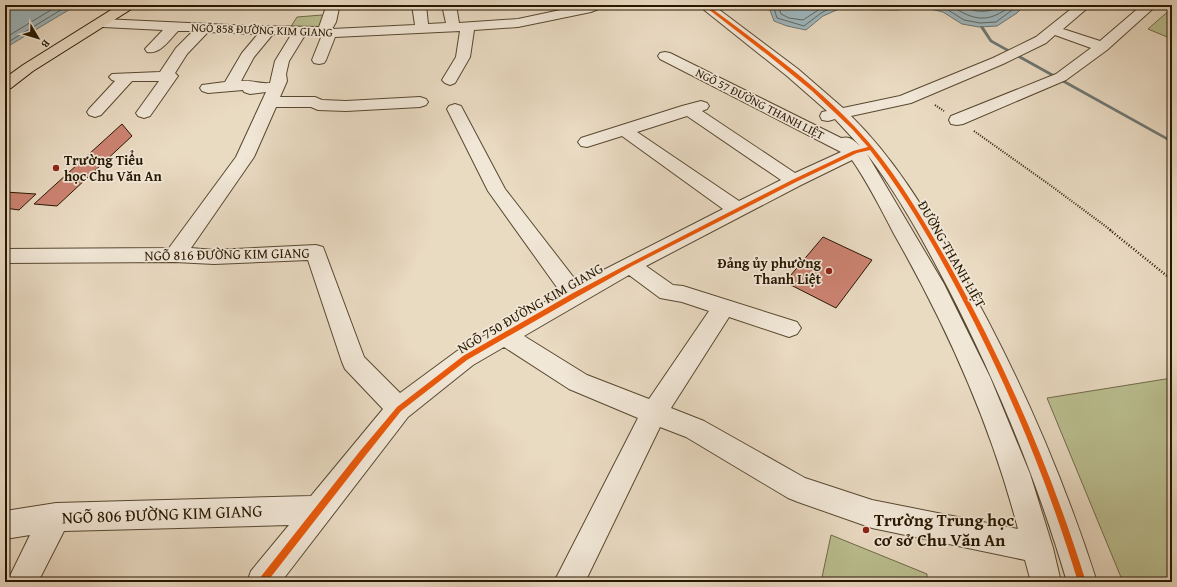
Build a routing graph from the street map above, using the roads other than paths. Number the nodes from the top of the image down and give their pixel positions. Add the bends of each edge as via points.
1 (128, 5) edge
2 (328, 5) edge
3 (419, 5) edge
4 (449, 5) edge
5 (596, 5) edge
6 (698, 5) edge
7 (1084, 5) edge
8 (1150, 6) edge
9 (103, 23) junction
10 (175, 26) junction
11 (460, 27) junction
12 (204, 28) junction
13 (422, 29) junction
14 (269, 30) junction
15 (1053, 30) junction
16 (300, 31) junction
17 (327, 32) junction
18 (1102, 48) junction
19 (152, 49) dead end
20 (665, 56) dead end
21 (319, 60) dead end
22 (165, 76) junction
23 (450, 80) dead end
24 (232, 83) dead end
25 (5, 85) edge
26 (208, 88) dead end
27 (273, 95) junction
28 (234, 99) dead end
29 (420, 102) dead end
30 (705, 104) dead end
31 (455, 109) dead end
32 (688, 109) junction
33 (95, 112) dead end
34 (144, 113) dead end
35 (833, 115) junction
36 (957, 120) road end
37 (624, 130) junction
38 (587, 142) dead end
39 (863, 150) junction
40 (794, 182) junction
41 (738, 210) junction
42 (175, 255) junction
43 (5, 256) edge
44 (630, 266) junction
45 (575, 295) junction
46 (724, 307) junction
47 (789, 328) dead end
48 (504, 335) junction
49 (399, 409) junction
50 (654, 412) junction
51 (318, 510) junction
52 (56, 517) junction
53 (5, 525) edge
54 (1038, 548) junction
55 (22, 582) edge
56 (262, 582) edge
57 (569, 582) edge
58 (1046, 582) edge
59 (1082, 582) edge

1 - 9 main road
2 - 17 street via 327,7 332,8
3 - 13 street
4 - 11 street
5 - 11 street, NGÕ 858 ĐƯỜNG KIM GIANG via 518,23
6 - 35 street, ĐƯỜNG THANH LIỆT via 786,68
7 - 15 street
8 - 18 street
9 - 10 street, NGÕ 858 ĐƯỜNG KIM GIANG
9 - 25 main road via 28,68
10 - 12 street, NGÕ 858 ĐƯỜNG KIM GIANG
10 - 19 street
11 - 13 street, NGÕ 858 ĐƯỜNG KIM GIANG
11 - 23 street via 463,57
12 - 14 street, NGÕ 858 ĐƯỜNG KIM GIANG
12 - 22 street via 181,51
13 - 17 street, NGÕ 858 ĐƯỜNG KIM GIANG
14 - 16 street, NGÕ 858 ĐƯỜNG KIM GIANG
14 - 24 street via 247,56
15 - 18 street
15 - 35 street via 1041,40 920,95
16 - 17 street, NGÕ 858 ĐƯỜNG KIM GIANG
16 - 27 street via 278,69 279,81
17 - 21 street
18 - 36 street via 1056,80
20 - 39 street, NGÕ 57 ĐƯỜNG THANH LIỆT
22 - 33 street via 122,77
22 - 34 street via 170,76
26 - 27 street via 251,85 250,89
27 - 28 street
27 - 29 street via 315,102 318,105
27 - 42 street via 245,157
30 - 32 street
31 - 45 street via 497,191
32 - 37 street
32 - 40 street
35 - 39 street, ĐƯỜNG THANH LIỆT
37 - 38 street
37 - 41 street
39 - 40 street, NGÕ 750 ĐƯỜNG KIM GIANG
39 - 54 street via 932,280 988,399 1016,474
39 - 59 street, ĐƯỜNG THANH LIỆT via 930,236 991,350 1032,438
40 - 41 street, NGÕ 750 ĐƯỜNG KIM GIANG
41 - 44 street, NGÕ 750 ĐƯỜNG KIM GIANG
42 - 43 street, NGÕ 816 ĐƯỜNG KIM GIANG
42 - 49 street, NGÕ 816 ĐƯỜNG KIM GIANG via 214,257 316,252 354,362
44 - 45 street, NGÕ 750 ĐƯỜNG KIM GIANG
44 - 46 street via 668,292
45 - 48 street, NGÕ 750 ĐƯỜNG KIM GIANG
46 - 47 street
46 - 50 street
48 - 49 street, NGÕ 750 ĐƯỜNG KIM GIANG via 465,358
48 - 50 street via 578,382
49 - 51 street, NGÕ 750 ĐƯỜNG KIM GIANG
50 - 54 street via 695,429 798,489 872,514
50 - 57 street
51 - 52 street, NGÕ 806 ĐƯỜNG KIM GIANG
51 - 56 street, NGÕ 750 ĐƯỜNG KIM GIANG
52 - 53 street, NGÕ 806 ĐƯỜNG KIM GIANG
52 - 55 street
54 - 58 street

